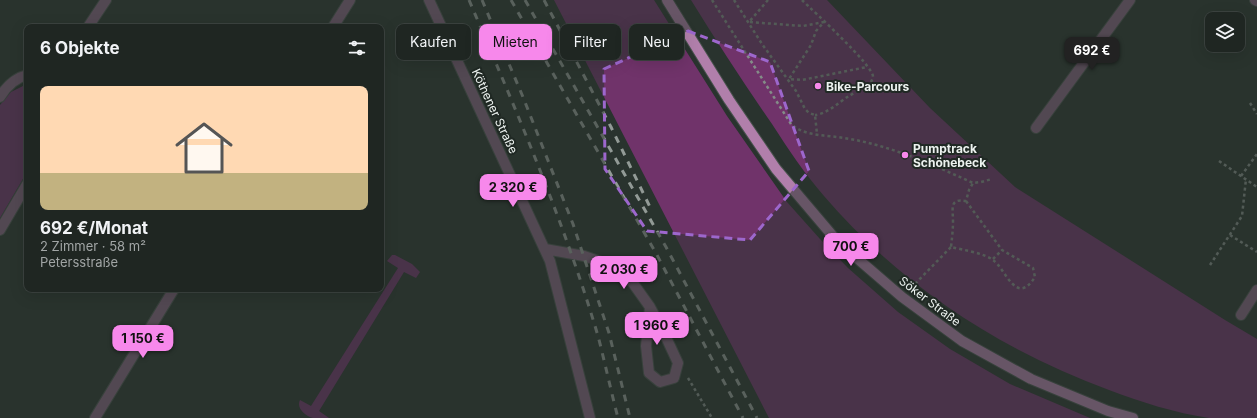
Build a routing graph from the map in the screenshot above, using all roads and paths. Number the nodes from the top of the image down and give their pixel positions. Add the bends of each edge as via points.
1 (106, 0) edge
2 (350, 0) edge
3 (429, 0) edge
4 (668, 0) edge
5 (713, 0) edge
6 (734, 0) edge
7 (768, 0) edge
8 (802, 0) edge
9 (1130, 0) edge
10 (749, 22) junction
11 (824, 22) junction
12 (90, 24) edge
13 (335, 24) edge
14 (867, 67) junction
15 (24, 76) edge
16 (789, 79) junction
17 (0, 97) edge
18 (1250, 103) dead end
19 (1257, 114) edge
20 (814, 115) junction
21 (1036, 128) dead end
22 (817, 134) junction
23 (1257, 154) edge
24 (1219, 161) dead end
25 (1241, 176) junction
26 (992, 178) dead end
27 (1246, 179) junction
28 (973, 183) junction
29 (1257, 187) edge
30 (24, 189) edge
31 (966, 201) junction
32 (0, 230) edge
33 (1230, 235) junction
34 (951, 247) junction
35 (544, 249) junction
36 (1002, 250) junction
37 (1257, 252) edge
38 (993, 259) junction
39 (1210, 265) dead end
40 (1257, 290) edge
41 (172, 292) edge
42 (902, 297) junction
43 (650, 308) junction
44 (1240, 315) dead end
45 (678, 363) junction
46 (95, 418) edge
47 (590, 418) edge
48 (712, 418) edge
49 (1133, 418) edge

1 - 12 street
2 - 13 street
3 - 35 street, Köthener Straße
4 - 42 street, Söker Straße via 729,100 776,169 837,241
5 - 22 path via 791,124 805,133
6 - 10 path
7 - 10 path
8 - 11 path
9 - 21 street
10 - 11 path via 803,26
10 - 16 path
11 - 14 path
11 - 16 path via 816,31 811,45
14 - 16 path via 802,80
14 - 20 path via 873,76 866,87 821,114
15 - 17 street via 6,88
16 - 20 path via 805,109
18 - 19 path
20 - 22 path
22 - 28 path via 880,146 926,162
23 - 25 path
24 - 25 path
25 - 27 path
26 - 28 path
27 - 29 path
27 - 33 path via 1242,216
28 - 31 path
30 - 32 street
31 - 34 path via 960,200 952,206
31 - 36 path
33 - 37 path
33 - 39 path
34 - 38 path
34 - 42 path
35 - 43 street via 584,256 607,264 630,279
35 - 47 street, Köthener Straße via 550,261
36 - 38 path
36 - 38 path via 1033,268 1035,277 1032,282 1023,288 1018,287
40 - 44 street
41 - 46 street
42 - 49 street, Söker Straße via 962,341 1031,380 1108,411
43 - 45 street
43 - 45 street via 646,346 648,373 660,382 674,378
45 - 48 path

